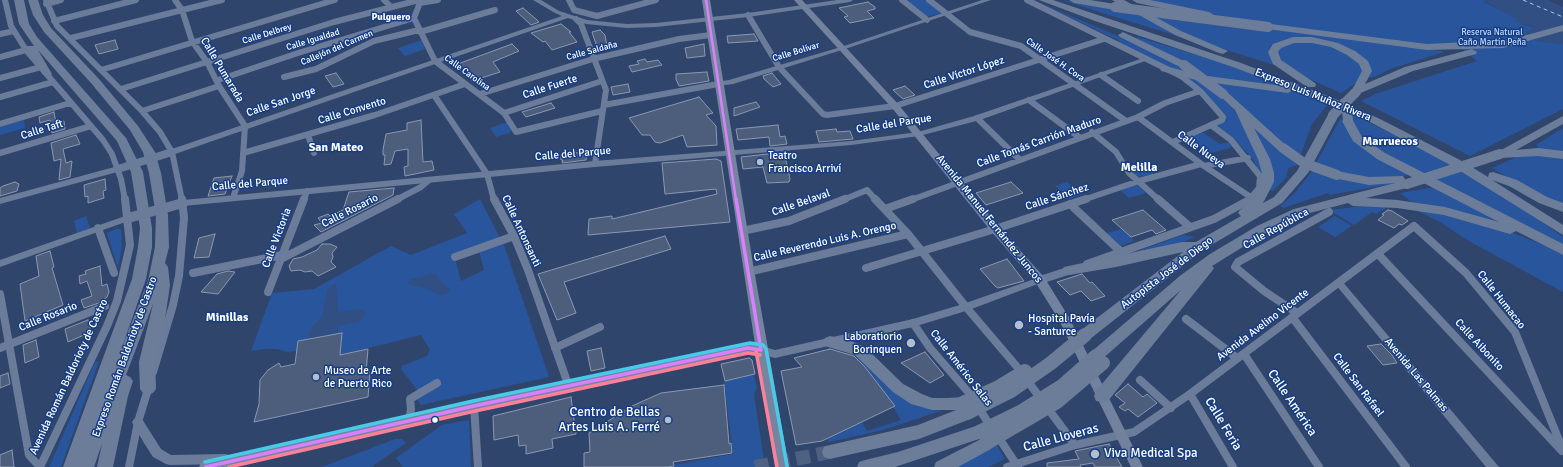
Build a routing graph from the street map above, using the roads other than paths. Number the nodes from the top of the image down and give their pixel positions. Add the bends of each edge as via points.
1 (19, 0) edge
2 (33, 0) edge
3 (61, 0) edge
4 (136, 0) edge
5 (177, 0) edge
6 (222, 0) edge
7 (335, 0) edge
8 (384, 0) edge
9 (438, 0) edge
10 (536, 0) edge
11 (568, 0) edge
12 (656, 0) edge
13 (706, 0) edge
14 (850, 0) edge
15 (902, 0) edge
16 (929, 0) edge
17 (988, 0) edge
18 (1027, 0) edge
19 (1041, 0) edge
20 (1044, 0) edge
21 (1056, 0) edge
22 (1074, 0) edge
23 (420, 1) edge
24 (1142, 1) edge
25 (46, 2) edge
26 (4, 4) edge
27 (801, 4) edge
28 (1116, 4) edge
29 (391, 7) junction
30 (182, 10) junction
31 (495, 10) dead end
32 (7, 14) junction
33 (946, 14) junction
34 (748, 15) junction
35 (0, 16) edge
36 (568, 16) junction
37 (578, 16) junction
38 (414, 18) junction
39 (708, 18) junction
40 (927, 20) junction
41 (55, 23) junction
42 (1268, 27) junction
43 (19, 28) junction
44 (1563, 28) edge
45 (420, 31) junction
46 (0, 34) edge
47 (711, 35) junction
48 (72, 38) junction
49 (1104, 39) junction
50 (194, 42) junction
51 (1513, 42) junction
52 (155, 46) dead end
53 (842, 48) junction
54 (26, 50) junction
55 (159, 53) junction
56 (0, 57) edge
57 (593, 58) junction
58 (1146, 59) junction
59 (1039, 60) junction
60 (435, 61) junction
61 (207, 62) junction
62 (79, 64) junction
63 (779, 67) junction
64 (1265, 68) junction
65 (1166, 69) junction
66 (44, 70) junction
67 (101, 70) junction
68 (1101, 75) junction
69 (284, 76) dead end
70 (0, 78) edge
71 (602, 81) junction
72 (53, 82) junction
73 (218, 84) junction
74 (465, 84) junction
75 (718, 84) junction
76 (1074, 85) junction
77 (1311, 85) junction
78 (121, 89) junction
79 (1200, 91) junction
80 (1356, 92) junction
81 (480, 94) junction
82 (434, 95) junction
83 (0, 97) edge
84 (1029, 100) junction
85 (1329, 100) junction
86 (1138, 101) dead end
87 (70, 103) junction
88 (1344, 103) junction
89 (895, 106) junction
90 (603, 108) junction
91 (142, 111) junction
92 (1240, 111) junction
93 (504, 113) junction
94 (1138, 117) junction
95 (977, 118) junction
96 (1563, 119) edge
97 (1126, 121) junction
98 (0, 124) edge
99 (1211, 125) junction
100 (91, 126) junction
101 (245, 126) junction
102 (516, 132) joint
103 (1092, 132) junction
104 (919, 134) junction
105 (308, 135) junction
106 (1079, 137) junction
107 (1173, 142) junction
108 (172, 152) junction
109 (0, 153) edge
110 (243, 153) junction
111 (314, 153) dead end
112 (729, 153) junction
113 (1500, 154) junction
114 (1563, 155) edge
115 (1248, 158) junction
116 (1020, 160) junction
117 (596, 164) junction
118 (1203, 165) junction
119 (118, 169) junction
120 (487, 174) junction
121 (1493, 176) junction
122 (428, 181) junction
123 (958, 181) junction
124 (1138, 181) junction
125 (1403, 182) junction
126 (306, 191) junction
127 (233, 198) junction
128 (1252, 198) junction
129 (1340, 200) junction
130 (0, 201) edge
131 (183, 203) junction
132 (1070, 204) junction
133 (1563, 208) edge
134 (885, 209) junction
135 (1328, 212) dead end
136 (128, 218) junction
137 (1563, 222) edge
138 (1414, 226) joint
139 (1190, 227) junction
140 (1230, 227) junction
141 (98, 228) junction
142 (995, 229) junction
143 (742, 232) junction
144 (1563, 232) edge
145 (908, 234) junction
146 (514, 236) junction
147 (1198, 247) junction
148 (1563, 250) edge
149 (1120, 251) junction
150 (921, 252) junction
151 (1563, 253) edge
152 (1378, 254) junction
153 (282, 257) junction
154 (455, 257) dead end
155 (1215, 257) junction
156 (160, 261) junction
157 (0, 264) edge
158 (1235, 266) joint
159 (866, 268) dead end
160 (1069, 270) junction
161 (748, 272) junction
162 (114, 273) dead end
163 (193, 273) dead end
164 (1040, 280) junction
165 (1339, 282) junction
166 (268, 292) dead end
167 (0, 294) edge
168 (105, 306) dead end
169 (966, 307) junction
170 (1295, 315) junction
171 (1186, 319) dead end
172 (913, 323) junction
173 (600, 327) dead end
174 (134, 338) junction
175 (830, 342) junction
176 (10, 344) junction
177 (0, 348) edge
178 (555, 348) junction
179 (761, 350) junction
180 (1240, 356) junction
181 (1140, 380) dead end
182 (437, 383) dead end
183 (569, 387) junction
184 (148, 389) junction
185 (1190, 394) junction
186 (1102, 396) junction
187 (474, 406) junction
188 (965, 408) junction
189 (1171, 408) junction
190 (409, 421) junction
191 (138, 422) junction
192 (1122, 436) junction
193 (982, 438) junction
194 (1075, 445) junction
195 (1563, 451) edge
196 (830, 452) tunnel mouth
197 (238, 459) junction
198 (1014, 466) edge
199 (40, 467) edge
200 (71, 467) edge
201 (86, 467) edge
202 (105, 467) edge
203 (129, 467) edge
204 (206, 467) edge
205 (221, 467) edge
206 (478, 467) edge
207 (782, 467) edge
208 (865, 467) edge
209 (942, 467) edge
210 (1137, 467) edge
211 (1233, 467) edge
212 (1319, 467) edge
213 (1406, 467) edge
214 (1493, 467) edge

1 - 43 highway, Expreso Román Baldorioty de Castro
2 - 62 highway, Expreso Román Baldorioty de Castro via 47,30
3 - 25 street
4 - 41 street
5 - 30 street, Calle Pumarada
6 - 30 street
7 - 50 street
8 - 29 street
9 - 23 street, Calle Delbrey
10 - 36 street
11 - 37 street
12 - 37 street via 597,16
13 - 39 main road
14 - 27 street
15 - 40 street
16 - 33 street, Calle José H. Cora
17 - 33 street, Calle Bolívar
18 - 49 street
19 - 92 highway, bridge via 1154,49 1184,65 1223,94
20 - 85 highway, Expreso Luis Muñoz Rivera via 1237,64
21 - 64 highway, Expreso Luis Muñoz Rivera
22 - 28 highway
23 - 29 street, Calle Delbrey
23 - 38 street
24 - 42 highway, bridge
25 - 41 street
26 - 32 street, Avenida Román Baldorioty de Castro
27 - 34 street
27 - 39 street
27 - 53 main road, Avenida Manuel Fernández Juncos
28 - 42 highway, bridge
28 - 64 highway via 1178,33
29 - 61 street, Calle Delbrey
30 - 48 street
30 - 50 street, Calle Pumarada
31 - 45 street, Callejón del Carmen
32 - 35 street
32 - 43 street, Avenida Román Baldorioty de Castro
33 - 40 street, Calle Bolívar
33 - 59 street, Calle José H. Cora via 970,32 1021,46
34 - 39 street
34 - 63 street
36 - 37 street
36 - 60 street, Calle San Jorge
37 - 39 street via 586,22 627,26
37 - 57 street
38 - 45 street, Calle Carolina
38 - 73 street, Calle Igualdad via 298,53
39 - 47 main road
40 - 53 street, Calle Bolívar
41 - 48 street
41 - 62 highway via 79,54
42 - 51 highway via 1427,47 1457,48
43 - 46 street
43 - 54 street, Avenida Román Baldorioty de Castro
43 - 66 highway via 24,39 46,68
43 - 200 highway, Expreso Román Baldorioty de Castro via 33,39 122,140 137,172 143,207 145,247 139,279
44 - 51 highway, Autopista José de Diego
45 - 60 street, Calle Carolina
45 - 69 street, Callejón del Carmen via 374,41 316,69
47 - 57 street, Calle Saldaña via 679,39
47 - 75 main road
48 - 67 street
49 - 58 street
49 - 59 street, Calle Víctor López
50 - 55 street
50 - 61 street, Calle Pumarada
51 - 80 highway, Autopista José de Diego via 1409,69
52 - 55 street
53 - 63 street, Calle Bolívar
53 - 89 main road, Avenida Manuel Fernández Juncos
54 - 56 street
54 - 66 street, Avenida Román Baldorioty de Castro
55 - 67 street
57 - 71 street
57 - 81 street, Calle Saldaña
58 - 65 street
58 - 68 street, Calle del Parque
59 - 76 street, Calle José H. Cora
59 - 89 street, Calle Víctor López
60 - 74 street, Calle Carolina
60 - 101 street, Calle San Jorge
61 - 73 street, Calle Pumarada
61 - 78 street, Calle Delbrey
62 - 156 highway, Expreso Román Baldorioty de Castro via 134,128 149,152 162,215
63 - 75 street, Calle Bolívar
63 - 89 street, Calle Víctor López via 822,114
64 - 77 highway, Expreso Luis Muñoz Rivera
65 - 79 street via 1181,76
65 - 85 highway via 1200,78 1274,87
66 - 70 street
66 - 72 street, Avenida Román Baldorioty de Castro
67 - 78 street
68 - 76 street, Calle del Parque
68 - 86 street
71 - 90 street via 606,90
71 - 93 street, Calle Fuerte
72 - 83 street
72 - 87 street, Avenida Román Baldorioty de Castro
73 - 91 street
73 - 101 street, Calle Pumarada
74 - 81 street, Calle Carolina
74 - 82 street, Calle Convento
75 - 90 street, Calle Bolívar
75 - 112 main road
76 - 84 street, Calle del Parque
76 - 97 street, Calle José H. Cora
77 - 80 highway via 1280,65 1273,55 1279,44 1293,40 1312,40 1328,43 1360,59 1366,66 1366,74
77 - 121 highway, Expreso Luis Muñoz Rivera via 1402,127
78 - 91 street
79 - 94 street, Calle Tomás Carrión Maduro via 1165,103
79 - 99 street via 1223,117
80 - 88 highway, Autopista José de Diego, bridge
81 - 93 street, Calle Carolina
82 - 105 street, Calle Convento
82 - 120 street, Calle Antonsanti
84 - 95 street, Calle del Parque
84 - 106 street
85 - 144 highway, Expreso Luis Muñoz Rivera via 1376,121 1456,163 1528,207
87 - 98 street
87 - 100 street, Avenida Román Baldorioty de Castro
88 - 140 highway, Autopista José de Diego, bridge via 1333,115 1302,173 1288,190 1268,207
88 - 148 highway, bridge via 1348,121 1357,138 1381,156
89 - 104 main road, Avenida Manuel Fernández Juncos
90 - 102 street, Calle Bolívar
90 - 117 street
91 - 108 street via 160,132
92 - 125 highway, bridge via 1304,163 1336,175 1369,181
92 - 140 highway via 1264,159 1268,182 1257,203
93 - 102 street, Calle Carolina
94 - 97 street, Calle Tomás Carrión Maduro
94 - 107 street, Calle Nueva
95 - 104 street, Calle del Parque
95 - 116 street
96 - 113 highway, Autopista José de Diego
97 - 103 street, Calle Tomás Carrión Maduro
99 - 107 street
99 - 115 street via 1231,140
100 - 109 street, Calle Taft
100 - 119 street, Avenida Román Baldorioty de Castro via 112,154
101 - 108 street, Calle San Jorge
101 - 110 street
103 - 106 street, Calle Tomás Carrión Maduro
103 - 124 street via 1116,152 1129,173
104 - 112 street, Calle del Parque via 843,144
104 - 123 main road, Avenida Manuel Fernández Juncos
105 - 110 street, Calle Convento
105 - 111 street
106 - 116 street, Calle Tomás Carrión Maduro
107 - 118 street, Calle Nueva
108 - 119 street, Calle San Jorge, bridge
108 - 131 street
110 - 127 street via 242,171
112 - 117 street, Calle del Parque
112 - 143 main road
113 - 114 highway via 1538,152
113 - 125 highway, Autopista José de Diego, bridge via 1455,170
115 - 118 street, Calle Sánchez
115 - 128 street via 1260,176 1259,188
116 - 123 street, Calle Tomás Carrión Maduro
117 - 120 street, Calle del Parque
118 - 124 street, Calle Sánchez
118 - 128 street, Calle Nueva
119 - 130 street, Calle San Jorge
119 - 136 street, Avenida Román Baldorioty de Castro
120 - 122 street, Calle del Parque
120 - 146 street, Calle Antonsanti via 493,196
121 - 133 highway
121 - 137 highway, Expreso Luis Muñoz Rivera
122 - 126 street, Calle del Parque
122 - 153 street, Calle Rosario via 421,187
123 - 134 street, Calle Tomás Carrión Maduro
123 - 142 main road, Avenida Manuel Fernández Juncos
124 - 132 street, Calle Sánchez
124 - 139 street
125 - 129 highway, Autopista José de Diego
126 - 127 street, Calle del Parque
126 - 153 street, Calle Victoria
127 - 131 street, Calle del Parque
128 - 139 street via 1214,219
129 - 151 highway via 1397,204 1457,213 1517,232
129 - 155 highway, Autopista José de Diego via 1280,220
131 - 136 street, Calle del Parque, bridge
131 - 184 street via 179,276
132 - 142 street, Calle Sánchez
132 - 149 street
134 - 143 street, Calle Belaval via 867,190 788,221
134 - 145 street
135 - 158 street, Calle República
136 - 141 street, Calle del Parque
136 - 199 street, Avenida Román Baldorioty de Castro via 130,245 116,302
138 - 152 street, Avenida Avelino Vicente
138 - 195 street, Calle Humacao via 1466,273 1515,332
139 - 149 street
140 - 147 highway, Autopista José de Diego
141 - 157 street, Calle del Parque
141 - 162 street
142 - 150 street, Calle Sánchez
142 - 164 main road, Avenida Manuel Fernández Juncos
143 - 161 main road
145 - 150 street
145 - 161 street, Calle Reverendo Luis A. Orengo
146 - 154 street
146 - 178 street, Calle Antonsanti
147 - 160 highway via 1182,247
147 - 188 highway, Autopista José de Diego, bridge via 1051,363 1011,391
149 - 160 street
150 - 159 street, Calle Sánchez
150 - 169 street
152 - 165 street, Avenida Avelino Vicente
152 - 195 street, Calle Aibonito
153 - 163 street, Calle Rosario
153 - 166 street, Calle Victoria
155 - 186 highway
155 - 193 highway, Autopista José de Diego, bridge via 1186,278 1119,336 1114,353 1100,360 1058,402
156 - 174 highway, Expreso Román Baldorioty de Castro via 150,297
156 - 184 highway via 164,284 147,362
158 - 170 street, Calle San Rafael
160 - 164 street
161 - 179 main road
164 - 169 street
164 - 186 main road, Avenida Manuel Fernández Juncos via 1064,319
165 - 170 street, Avenida Avelino Vicente
165 - 214 street, Avenida Las Palmas
167 - 176 street
168 - 176 street, Calle Rosario
169 - 172 street
169 - 194 street via 1018,368
170 - 180 street, Avenida Avelino Vicente
170 - 213 street, Calle San Rafael
171 - 180 street, Calle América
172 - 175 street
172 - 198 street, Calle Américo Salas via 930,348 969,393
173 - 178 street
174 - 201 highway, Expreso Román Baldorioty de Castro via 102,418
174 - 202 highway via 132,363 120,396
175 - 179 street via 775,354
175 - 188 highway via 860,351 898,388 917,399 932,404
176 - 177 street, Calle Rosario
176 - 199 street via 29,455
178 - 183 street, Calle Antonsanti
179 - 183 main road via 748,348
179 - 207 main road
180 - 185 street, Avenida Avelino Vicente
180 - 212 street, Calle América
181 - 189 street
182 - 190 street via 410,399
183 - 187 main road
184 - 191 street
185 - 189 street, Avenida Avelino Vicente
185 - 211 street, Calle Feria
186 - 192 main road, Avenida Manuel Fernández Juncos
187 - 190 main road
187 - 206 street
188 - 196 highway, Autopista José de Diego via 919,432
189 - 192 street, Avenida Avelino Vicente via 1134,432
190 - 197 main road
191 - 197 street via 157,453 170,460
191 - 203 street
192 - 194 street, Calle Lloveras
192 - 210 main road, Avenida Manuel Fernández Juncos
193 - 208 highway
193 - 209 highway
194 - 198 street, Calle Lloveras
197 - 204 main road
197 - 205 street

